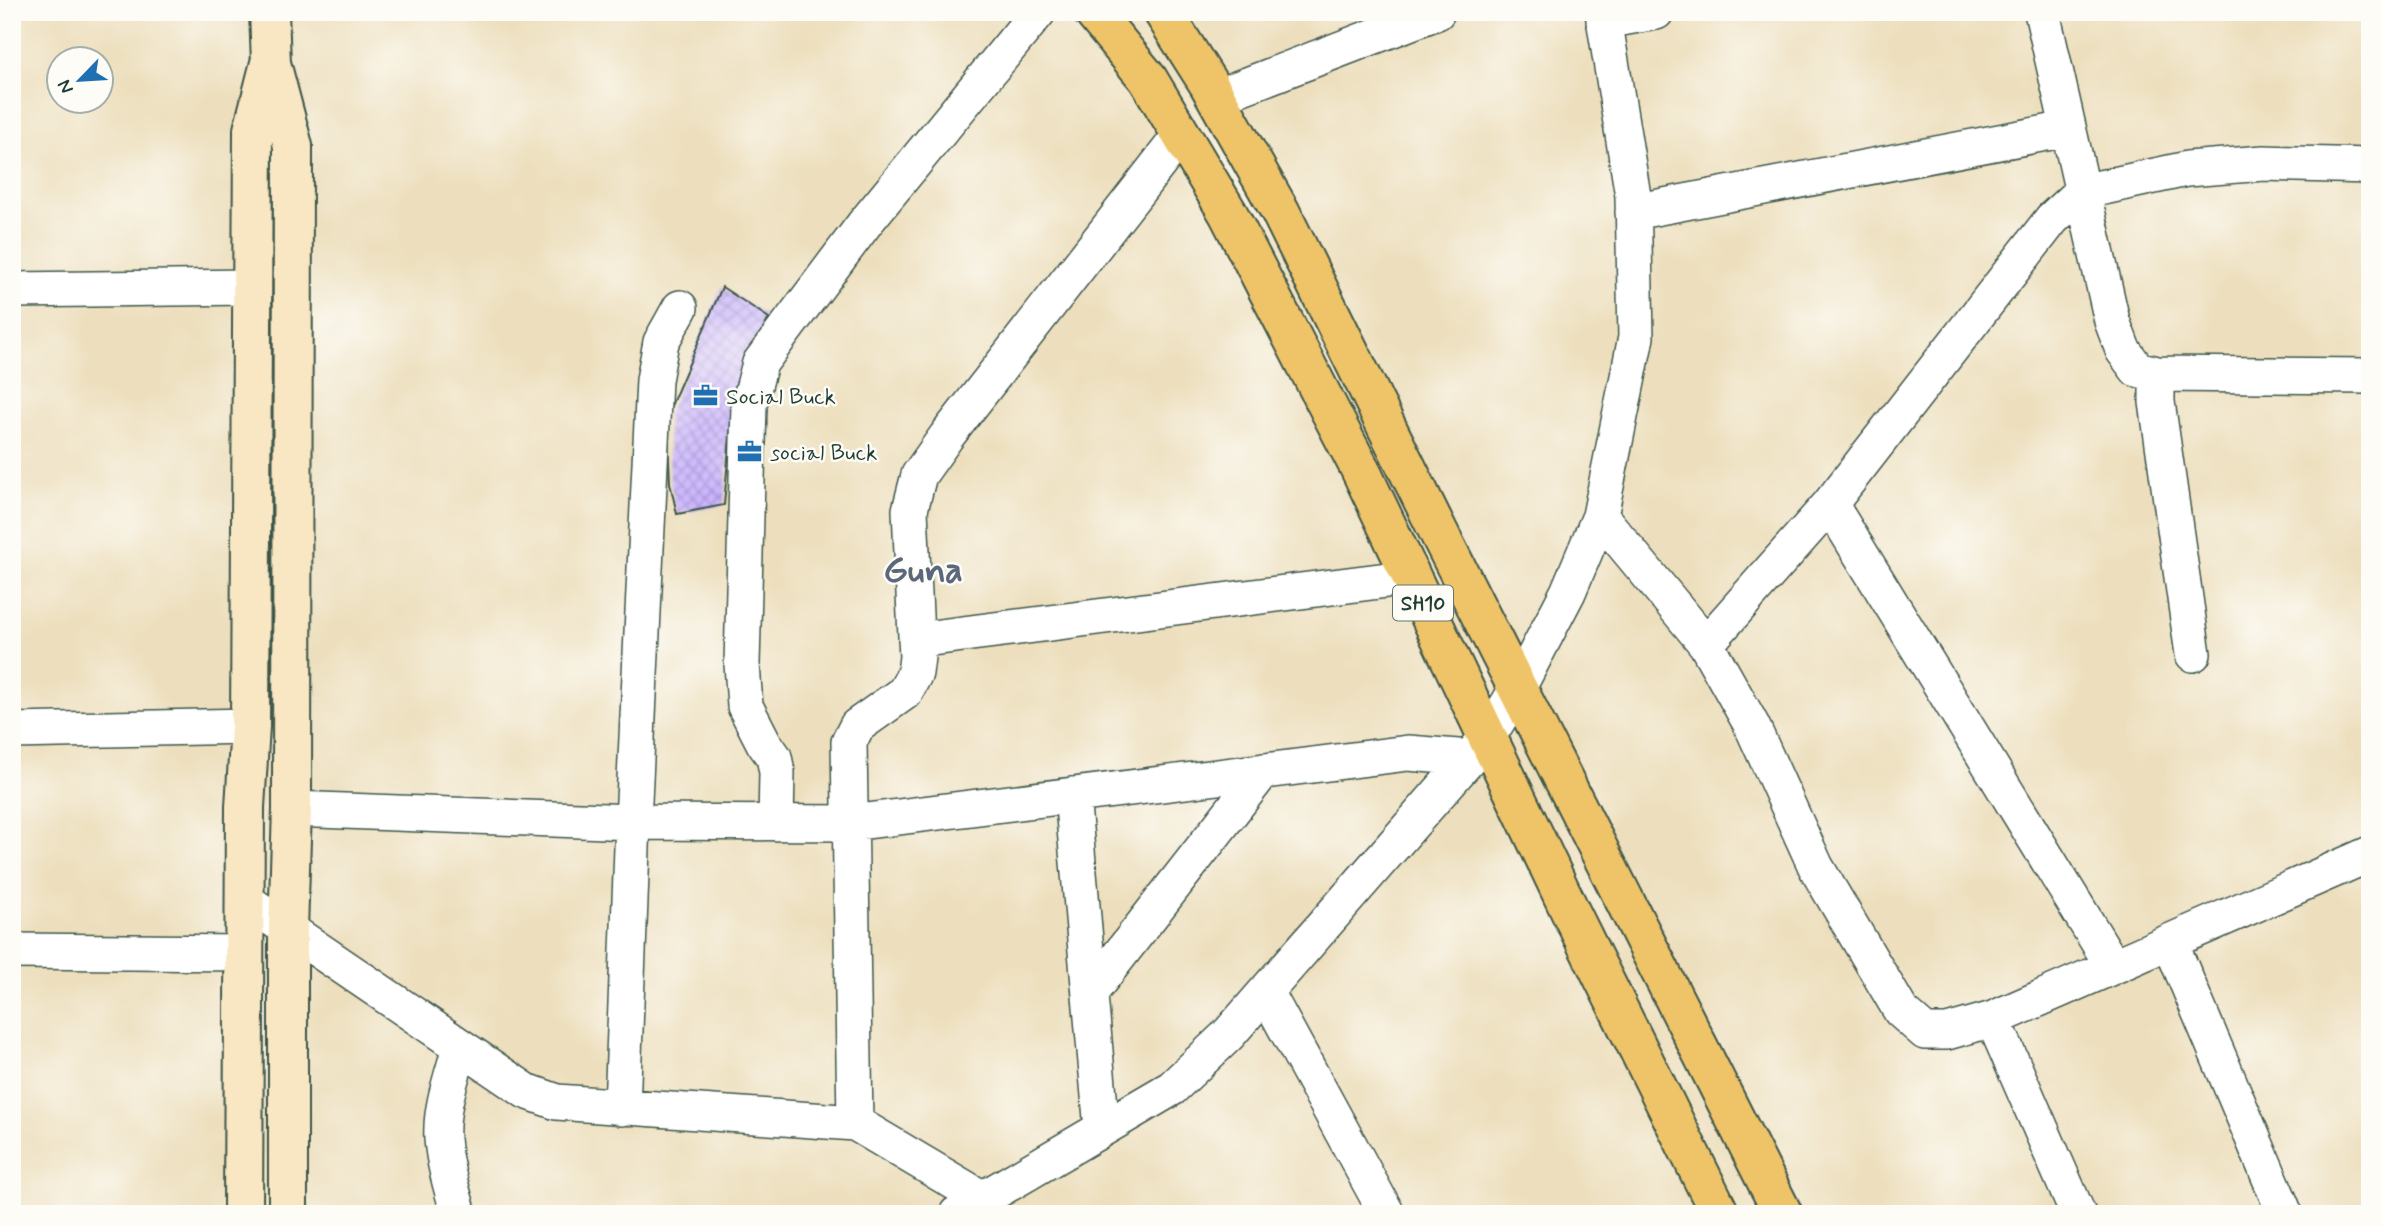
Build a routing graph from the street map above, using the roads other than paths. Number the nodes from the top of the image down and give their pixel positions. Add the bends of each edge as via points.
1 (270, 12) edge
2 (1038, 12) edge
3 (1093, 12) edge
4 (1163, 12) edge
5 (1437, 12) edge
6 (1656, 12) edge
7 (2042, 12) edge
8 (1603, 17) edge
9 (271, 63) junction
10 (1216, 97) junction
11 (2067, 129) junction
12 (1181, 135) junction
13 (2370, 166) edge
14 (2081, 192) junction
15 (1633, 212) junction
16 (252, 286) junction
17 (12, 290) edge
18 (680, 308) dead end
19 (2157, 374) junction
20 (2370, 376) edge
21 (1830, 504) junction
22 (1600, 516) junction
23 (1411, 577) junction
24 (916, 640) junction
25 (1706, 644) junction
26 (2193, 654) dead end
27 (1518, 688) junction
28 (250, 726) junction
29 (12, 731) edge
30 (1479, 748) junction
31 (1263, 771) junction
32 (1072, 795) junction
33 (292, 809) junction
34 (633, 822) junction
35 (776, 823) junction
36 (851, 823) junction
37 (2370, 854) edge
38 (245, 900) junction
39 (288, 929) junction
40 (2170, 942) junction
41 (12, 951) edge
42 (244, 953) junction
43 (2112, 967) junction
44 (1266, 992) junction
45 (1090, 993) junction
46 (1993, 1019) junction
47 (460, 1047) junction
48 (622, 1108) junction
49 (855, 1123) junction
50 (1102, 1129) junction
51 (970, 1206) edge
52 (1381, 1212) edge
53 (243, 1214) edge
54 (288, 1214) edge
55 (459, 1214) edge
56 (1720, 1214) edge
57 (1783, 1214) edge
58 (2078, 1214) edge
59 (2285, 1214) edge

1 - 9 main road
2 - 35 street via 865,223 760,363 749,405 742,664 745,706 774,757
3 - 12 main road, SH10 via 1148,79
4 - 10 main road, SH10
5 - 10 street
6 - 8 street
7 - 11 street
8 - 15 street
9 - 16 main road via 253,130
9 - 33 main road via 293,146
10 - 27 main road, SH10 via 1280,211
11 - 14 street
11 - 15 street
12 - 23 main road, SH10 via 1234,225
12 - 24 street via 919,475 910,510
13 - 14 street via 2264,163 2188,169
14 - 19 street via 2123,350 2137,369
14 - 21 street via 2052,219
15 - 22 street via 1636,337
16 - 17 street
16 - 28 main road
18 - 34 street via 661,342 654,380
19 - 20 street
19 - 26 street via 2157,402
21 - 25 street
21 - 43 street
22 - 25 street
22 - 27 street via 1568,592
23 - 24 street
23 - 30 main road, SH10
24 - 36 street via 915,673 905,692 857,726 849,743
25 - 46 street via 1752,726 1816,867 1901,1011 1924,1032 1947,1032
27 - 30 street
27 - 57 main road, SH10
28 - 29 street
28 - 38 main road
30 - 31 street via 1408,752
30 - 44 street
30 - 56 main road, SH10 via 1570,911
31 - 32 street
31 - 45 street
32 - 36 street
32 - 45 street
33 - 34 street
33 - 39 main road
34 - 35 street
34 - 48 street
35 - 36 street
36 - 49 street
37 - 40 street
38 - 39 street
38 - 42 main road
39 - 47 street
39 - 54 main road
40 - 43 street
40 - 59 street
41 - 42 street
42 - 53 main road
43 - 46 street
44 - 50 street via 1172,1087
44 - 52 street
45 - 50 street
46 - 58 street
47 - 48 street via 526,1091 557,1102
47 - 55 street via 444,1109 442,1138
48 - 49 street
49 - 51 street
50 - 51 street

